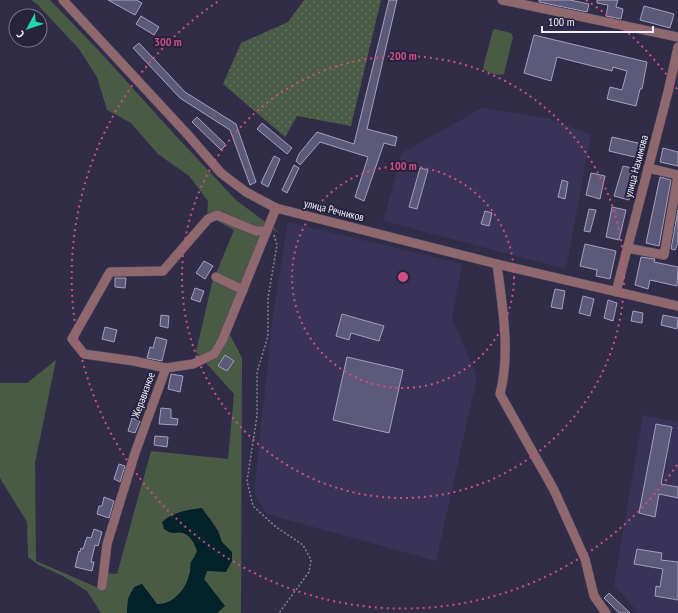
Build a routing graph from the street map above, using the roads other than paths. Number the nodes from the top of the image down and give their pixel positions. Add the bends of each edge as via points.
1 (63, 0) edge
2 (502, 0) edge
3 (678, 38) edge
4 (678, 47) edge
5 (668, 92) junction
6 (678, 94) edge
7 (648, 168) junction
8 (276, 208) junction
9 (267, 231) junction
10 (627, 248) junction
11 (497, 264) junction
12 (216, 277) dead end
13 (243, 290) junction
14 (616, 292) junction
15 (678, 306) edge
16 (166, 368) junction
17 (102, 586) dead end
18 (606, 613) edge

1 - 8 street, улица Речников via 222,173 246,192
2 - 3 street
4 - 5 street, улица Нахимова
5 - 6 street
5 - 7 street, улица Нахимова
7 - 10 street, улица Нахимова
7 - 10 street via 678,175 664,255
8 - 9 street, Жеравизное
8 - 11 street, улица Речников
9 - 13 street, Жеравизное
9 - 16 street via 256,230 217,215 208,219 163,271 110,272 72,339 84,354
10 - 14 street, улица Нахимова
11 - 14 street, улица Речников
11 - 18 street via 506,346 500,394 554,490 585,559 594,596
12 - 13 street
13 - 16 street, Жеравизное via 214,354 193,364
14 - 15 street, улица Речников
16 - 17 street, Жеравизное via 106,544

